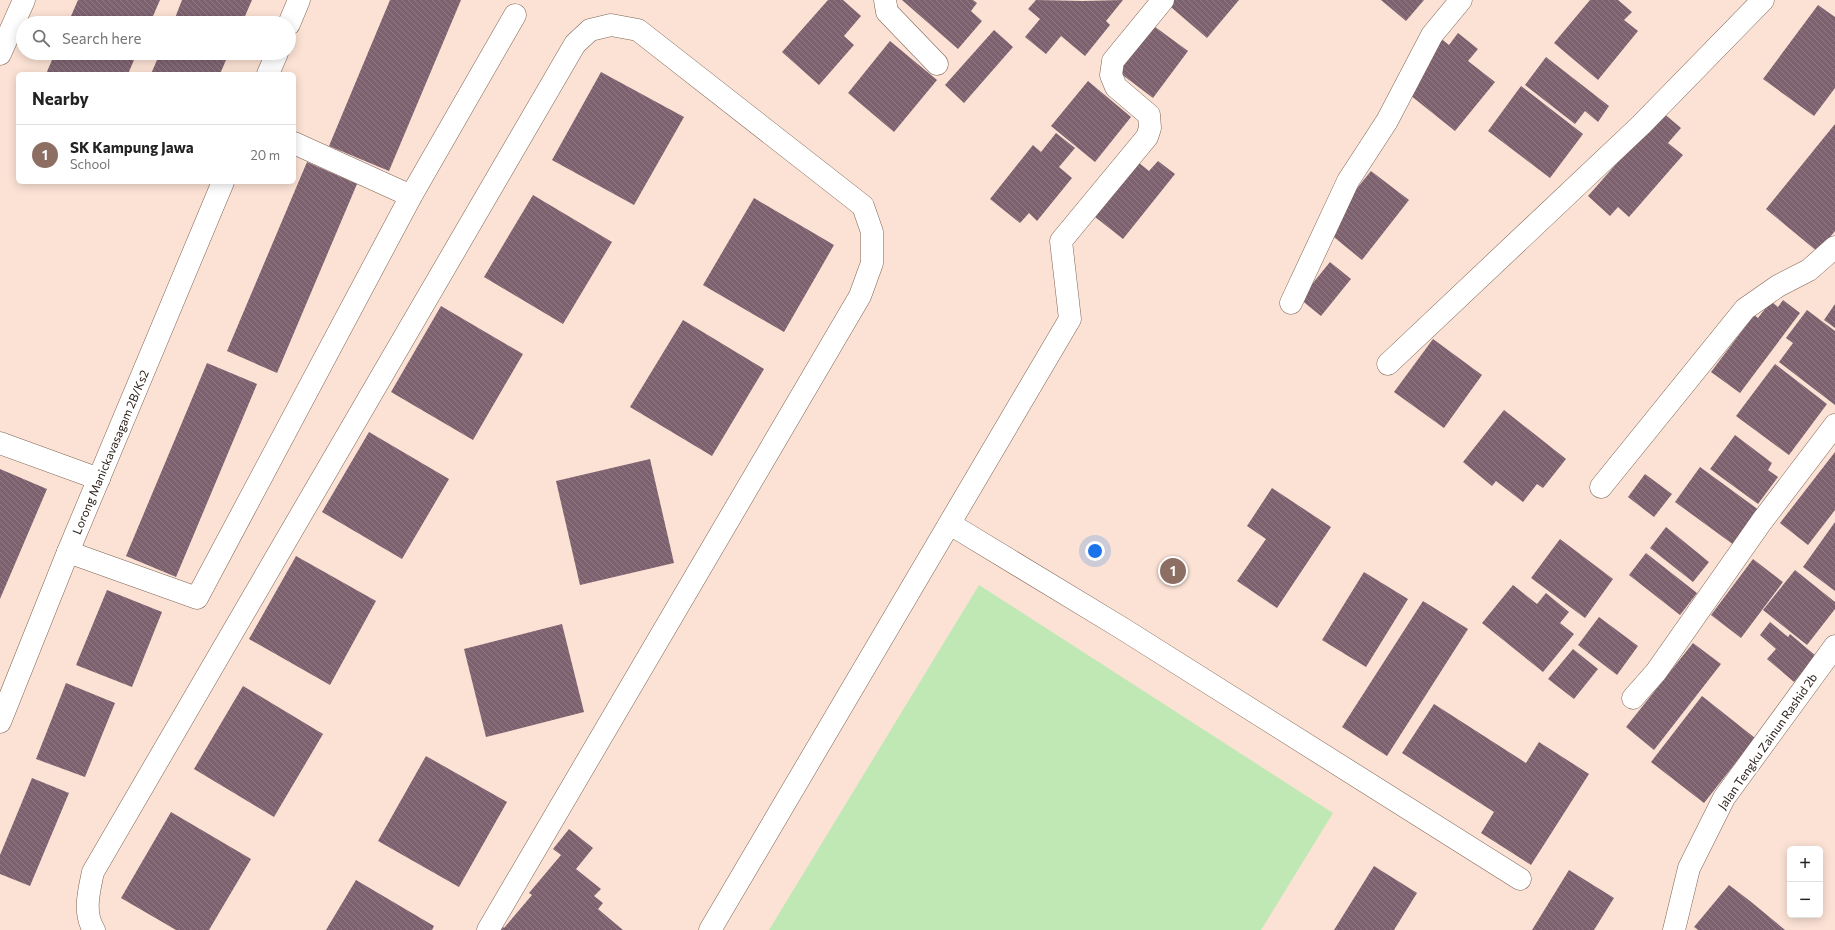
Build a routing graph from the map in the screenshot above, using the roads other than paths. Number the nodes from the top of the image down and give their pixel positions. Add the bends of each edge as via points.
1 (24, 0) edge
2 (299, 0) edge
3 (885, 0) edge
4 (1163, 0) edge
5 (1461, 0) edge
6 (1763, 0) edge
7 (515, 15) dead end
8 (17, 16) edge
9 (292, 16) edge
10 (16, 18) edge
11 (0, 54) edge
12 (274, 60) edge
13 (937, 64) dead end
14 (269, 72) edge
15 (296, 144) edge
16 (222, 184) edge
17 (411, 196) junction
18 (1835, 247) edge
19 (1291, 303) dead end
20 (1388, 364) dead end
21 (1835, 425) edge
22 (0, 443) edge
23 (99, 480) junction
24 (1601, 487) dead end
25 (950, 524) junction
26 (68, 552) junction
27 (1835, 646) edge
28 (1633, 698) dead end
29 (0, 722) edge
30 (1520, 879) dead end
31 (94, 930) edge
32 (488, 930) edge
33 (710, 930) edge
34 (1674, 930) edge

1 - 8 street
2 - 9 street
3 - 13 street via 887,12
4 - 25 street via 1113,61 1111,75 1116,87 1149,115 1150,128 1147,138 1061,241 1070,320
5 - 19 street via 1432,35 1387,121 1348,181
6 - 20 street via 1641,125
7 - 17 street
10 - 11 street
12 - 14 street
15 - 17 street
16 - 23 street, Lorong Manickavasagam 2B/Ks2
17 - 26 street via 197,598
18 - 24 street via 1809,270 1778,286 1745,309
21 - 28 street via 1762,521 1656,672
22 - 23 street
23 - 26 street, Lorong Manickavasagam 2B/Ks2
25 - 30 street via 1120,627
25 - 33 street
26 - 29 street, Lorong Manickavasagam 2B/Ks2
27 - 34 street, Jalan Tengku Zainun Rashid 2b via 1724,798 1689,868
31 - 32 street via 90,924 87,900 93,872 575,44 590,30 612,25 638,30 863,206 872,232 872,263 860,296

